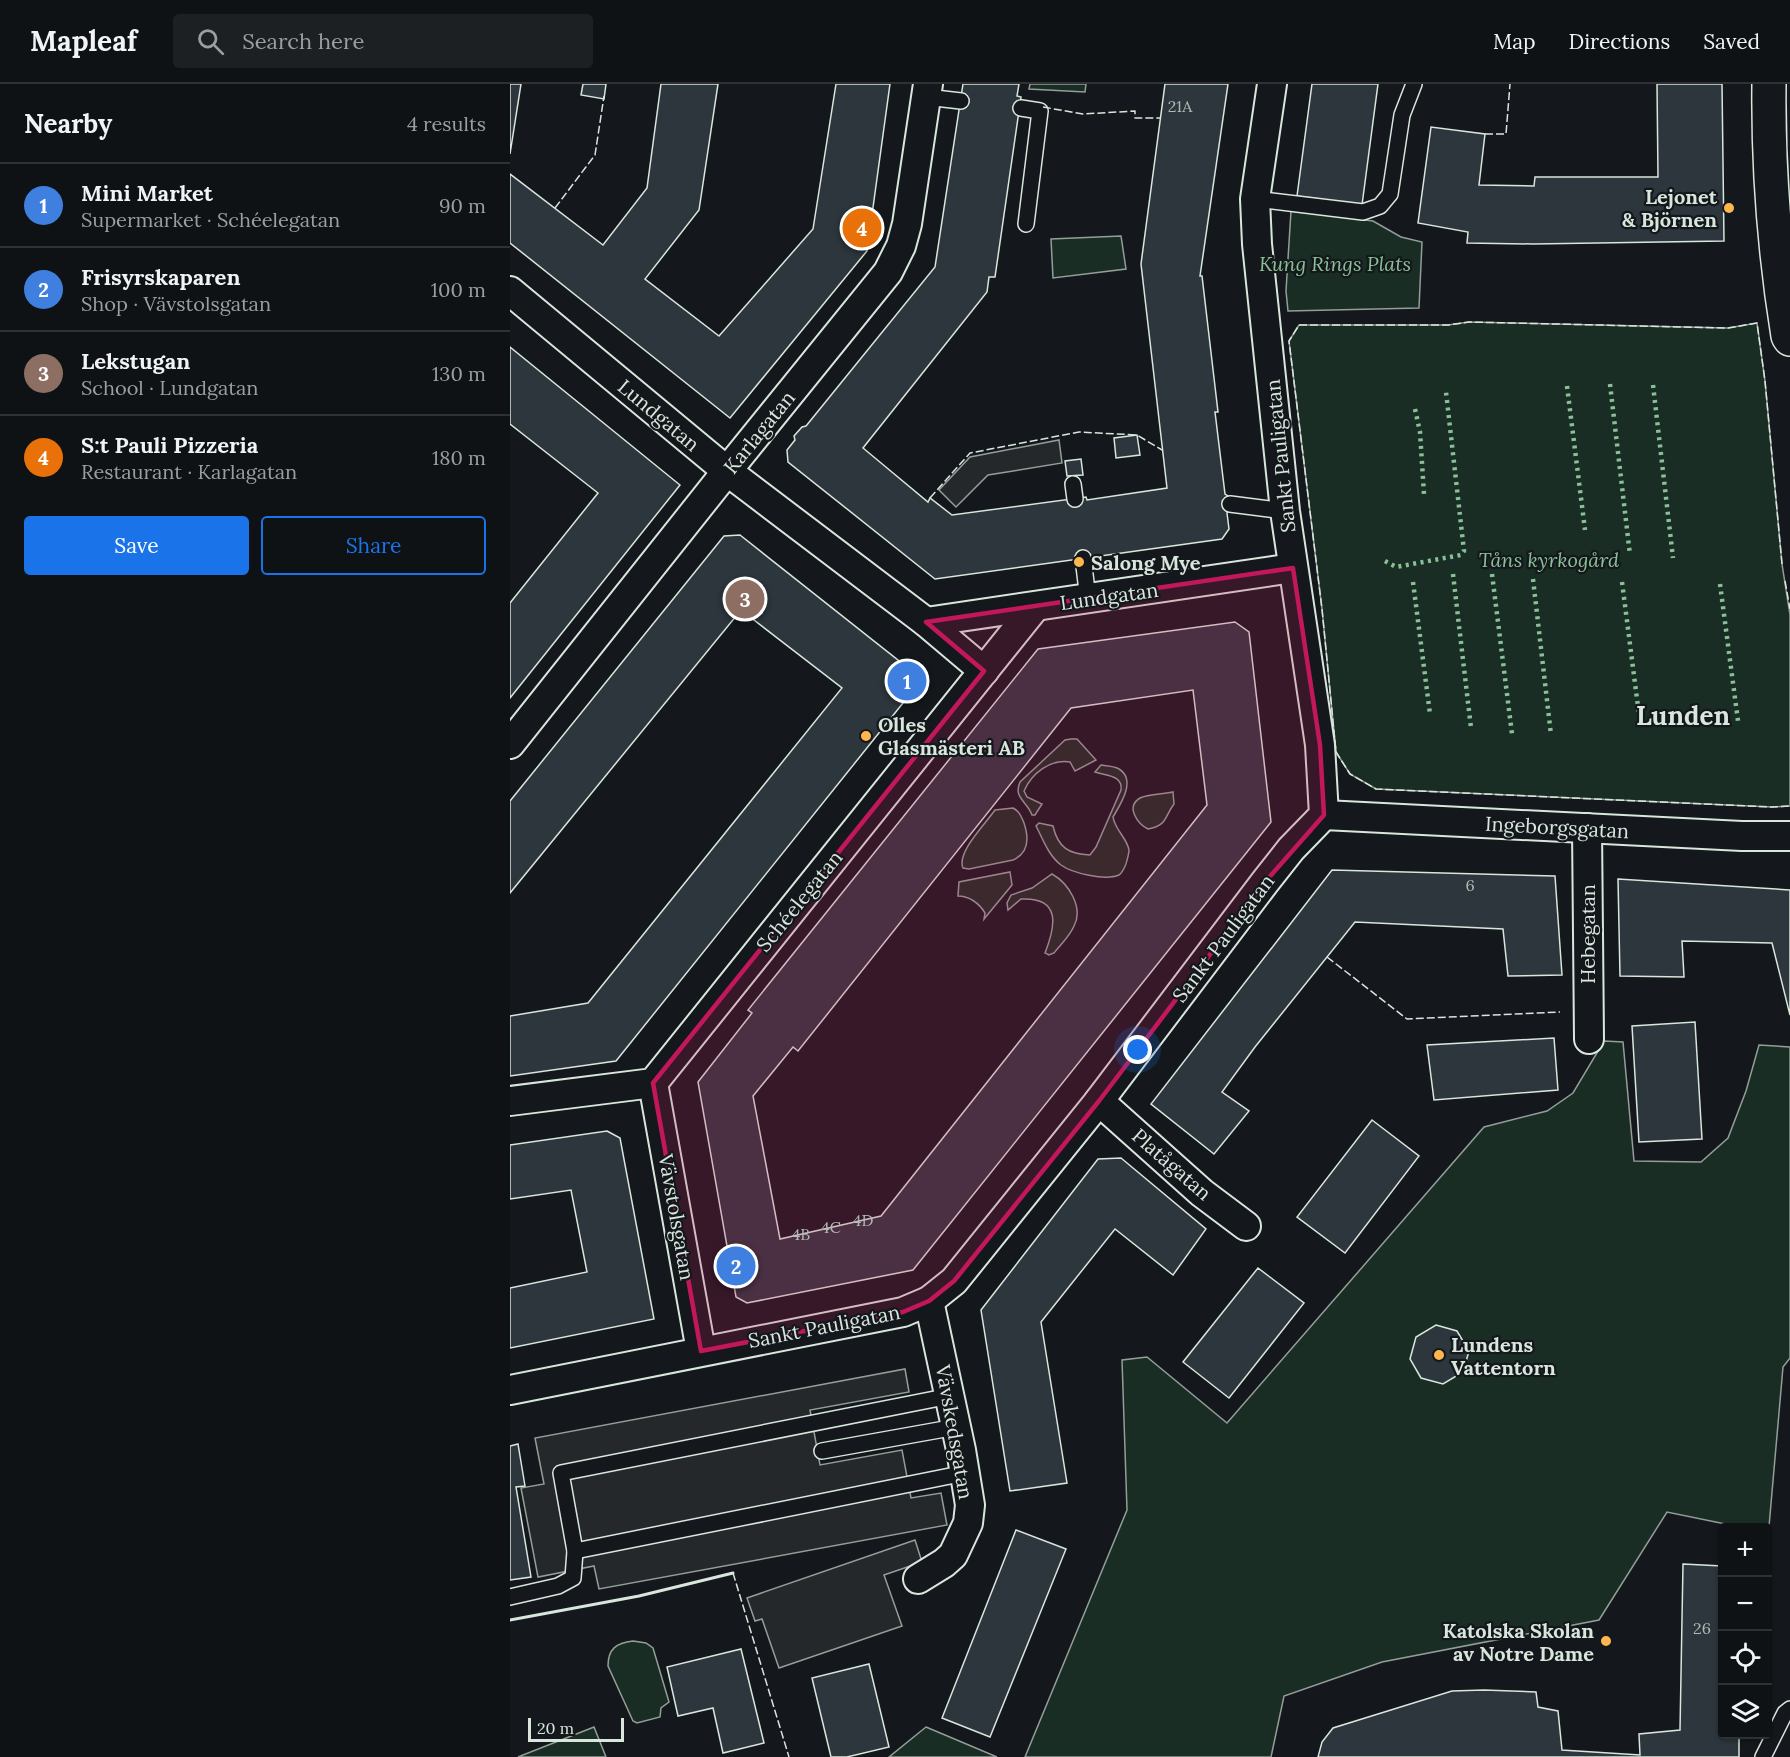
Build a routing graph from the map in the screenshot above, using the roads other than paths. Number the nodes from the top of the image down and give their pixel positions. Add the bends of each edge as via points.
1 (1272, 84) edge
2 (1414, 84) edge
3 (1769, 84) edge
4 (927, 90) edge
5 (961, 101) dead end
6 (1021, 108) dead end
7 (1255, 199) junction
8 (1026, 225) dead end
9 (510, 291) edge
10 (1790, 339) edge
11 (727, 471) junction
12 (1230, 504) dead end
13 (1285, 511) junction
14 (1083, 558) dead end
15 (1293, 568) junction
16 (1088, 599) junction
17 (1035, 607) junction
18 (926, 622) junction
19 (984, 671) junction
20 (510, 744) edge
21 (1324, 815) junction
22 (1587, 828) junction
23 (1790, 836) edge
24 (1588, 1039) dead end
25 (653, 1083) junction
26 (510, 1101) edge
27 (1099, 1101) junction
28 (1246, 1226) dead end
29 (930, 1300) junction
30 (701, 1351) junction
31 (510, 1390) edge
32 (950, 1396) junction
33 (956, 1427) junction
34 (822, 1451) dead end
35 (965, 1473) junction
36 (575, 1551) junction
37 (918, 1579) dead end
38 (510, 1597) edge
39 (1790, 1709) edge
40 (1762, 1757) edge

1 - 7 street, Sankt Pauligatan
2 - 7 lane via 1402,115 1390,194 1380,207 1363,212
3 - 10 street via 1775,223
4 - 5 lane
4 - 11 street, Karlagatan via 902,246 888,272
6 - 8 lane via 1040,111
7 - 13 street, Sankt Pauligatan via 1259,275
9 - 11 street, Lundgatan
11 - 18 street, Lundgatan
11 - 20 street, Karlagatan
12 - 13 lane
13 - 15 street, Sankt Pauligatan
14 - 16 lane
15 - 16 street, Lundgatan
15 - 21 street, Sankt Pauligatan via 1320,745
16 - 17 street, Lundgatan
17 - 18 street, Lundgatan
17 - 19 street, Schéelegatan
18 - 19 street, Lundgatan
19 - 25 street, Schéelegatan
21 - 22 street, Ingeborgsgatan
21 - 27 street, Sankt Pauligatan via 1265,882
22 - 23 street, Ingeborgsgatan
22 - 24 street, Hebegatan
25 - 26 street
25 - 30 street, Vävstolsgatan
27 - 28 street, Platågatan via 1202,1193
27 - 29 street, Sankt Pauligatan via 954,1281
29 - 30 street, Sankt Pauligatan via 903,1312
29 - 32 street, Vävskedsgatan
30 - 31 street, Sankt Pauligatan
32 - 33 street, Vävskedsgatan
32 - 36 lane via 561,1473
33 - 34 lane
33 - 35 street, Vävskedsgatan
35 - 36 lane
35 - 37 street, Vävskedsgatan via 970,1505 968,1523 953,1555
36 - 38 lane via 573,1578 558,1586
39 - 40 lane

